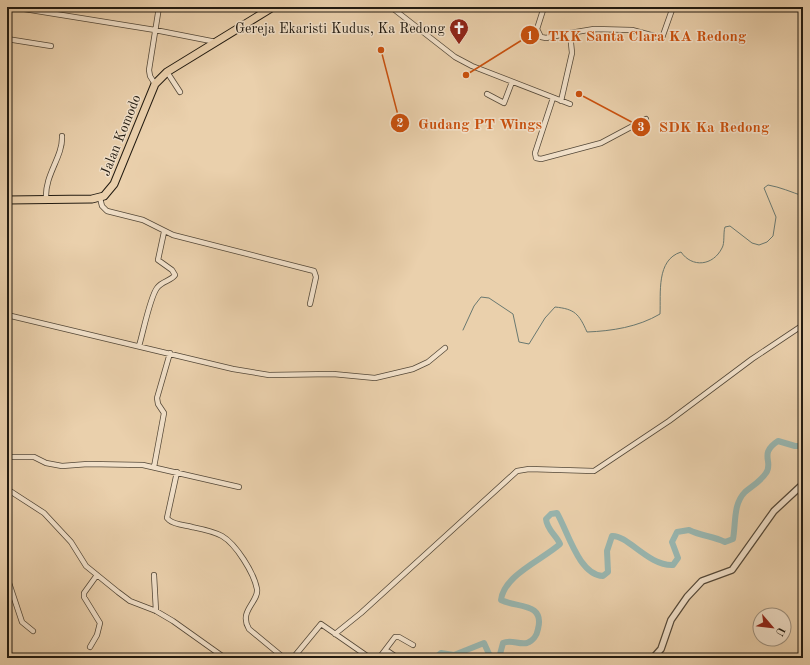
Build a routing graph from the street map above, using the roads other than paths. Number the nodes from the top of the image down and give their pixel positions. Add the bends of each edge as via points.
1 (12, 7) edge
2 (159, 7) edge
3 (273, 7) edge
4 (391, 7) edge
5 (544, 7) edge
6 (673, 7) edge
7 (18, 8) edge
8 (155, 30) junction
9 (570, 34) junction
10 (7, 39) edge
11 (218, 42) junction
12 (51, 46) dead end
13 (167, 72) junction
14 (512, 82) junction
15 (155, 84) junction
16 (180, 92) dead end
17 (487, 94) dead end
18 (553, 98) junction
19 (561, 101) junction
20 (570, 104) dead end
21 (646, 119) dead end
22 (62, 136) dead end
23 (46, 198) junction
24 (100, 198) junction
25 (7, 200) edge
26 (164, 232) junction
27 (310, 304) dead end
28 (7, 315) edge
29 (803, 325) edge
30 (140, 346) junction
31 (445, 348) dead end
32 (170, 354) junction
33 (7, 457) edge
34 (154, 467) junction
35 (177, 472) junction
36 (803, 484) edge
37 (7, 486) edge
38 (239, 487) dead end
39 (154, 574) dead end
40 (97, 575) junction
41 (7, 578) edge
42 (156, 611) junction
43 (33, 631) dead end
44 (335, 634) junction
45 (413, 645) dead end
46 (90, 647) dead end
47 (386, 650) junction
48 (222, 657) edge
49 (151, 658) edge
50 (161, 658) edge
51 (284, 658) edge
52 (293, 658) edge
53 (370, 658) edge
54 (379, 658) edge
55 (398, 658) edge
56 (653, 658) edge

1 - 7 street
2 - 8 street
3 - 11 highway, Jalan Komodo
4 - 14 street via 455,57
5 - 9 street via 537,29 541,37
6 - 9 street via 662,38 632,30 590,30
7 - 8 street
8 - 11 street
8 - 15 street via 149,70
9 - 19 street via 572,48
10 - 12 street
11 - 13 highway, Jalan Komodo
13 - 15 highway, Jalan Komodo
13 - 16 street
14 - 17 street via 504,103
14 - 18 street
15 - 24 highway, Jalan Komodo via 111,190
18 - 19 street
18 - 21 street via 535,153 536,158 541,159 601,143
19 - 20 street
22 - 23 street via 62,146 46,186
23 - 24 highway
23 - 25 highway
24 - 26 street via 102,206 107,211 143,220
26 - 27 street via 314,271 316,277
26 - 30 street via 158,260 175,275 162,283 155,292
28 - 30 street
29 - 44 street via 594,471 517,471
30 - 32 street
31 - 32 street via 428,362 413,369 375,378 333,374 269,375
32 - 34 street via 157,398 164,413
33 - 34 street via 34,457 46,463 62,466 88,464
34 - 35 street
35 - 38 street
35 - 51 street via 168,520 223,537 242,557 257,591 256,597 248,607 246,625
36 - 56 street via 774,511 732,570 702,581 687,597 671,620 661,649
37 - 40 street via 10,491 44,513 71,542 86,566
39 - 42 street
40 - 42 street via 130,601
40 - 46 street via 84,593 100,623
41 - 43 street via 22,622
42 - 48 street
44 - 52 street via 320,625
44 - 53 street
45 - 47 street via 397,636
47 - 54 street
47 - 55 street
49 - 50 street

